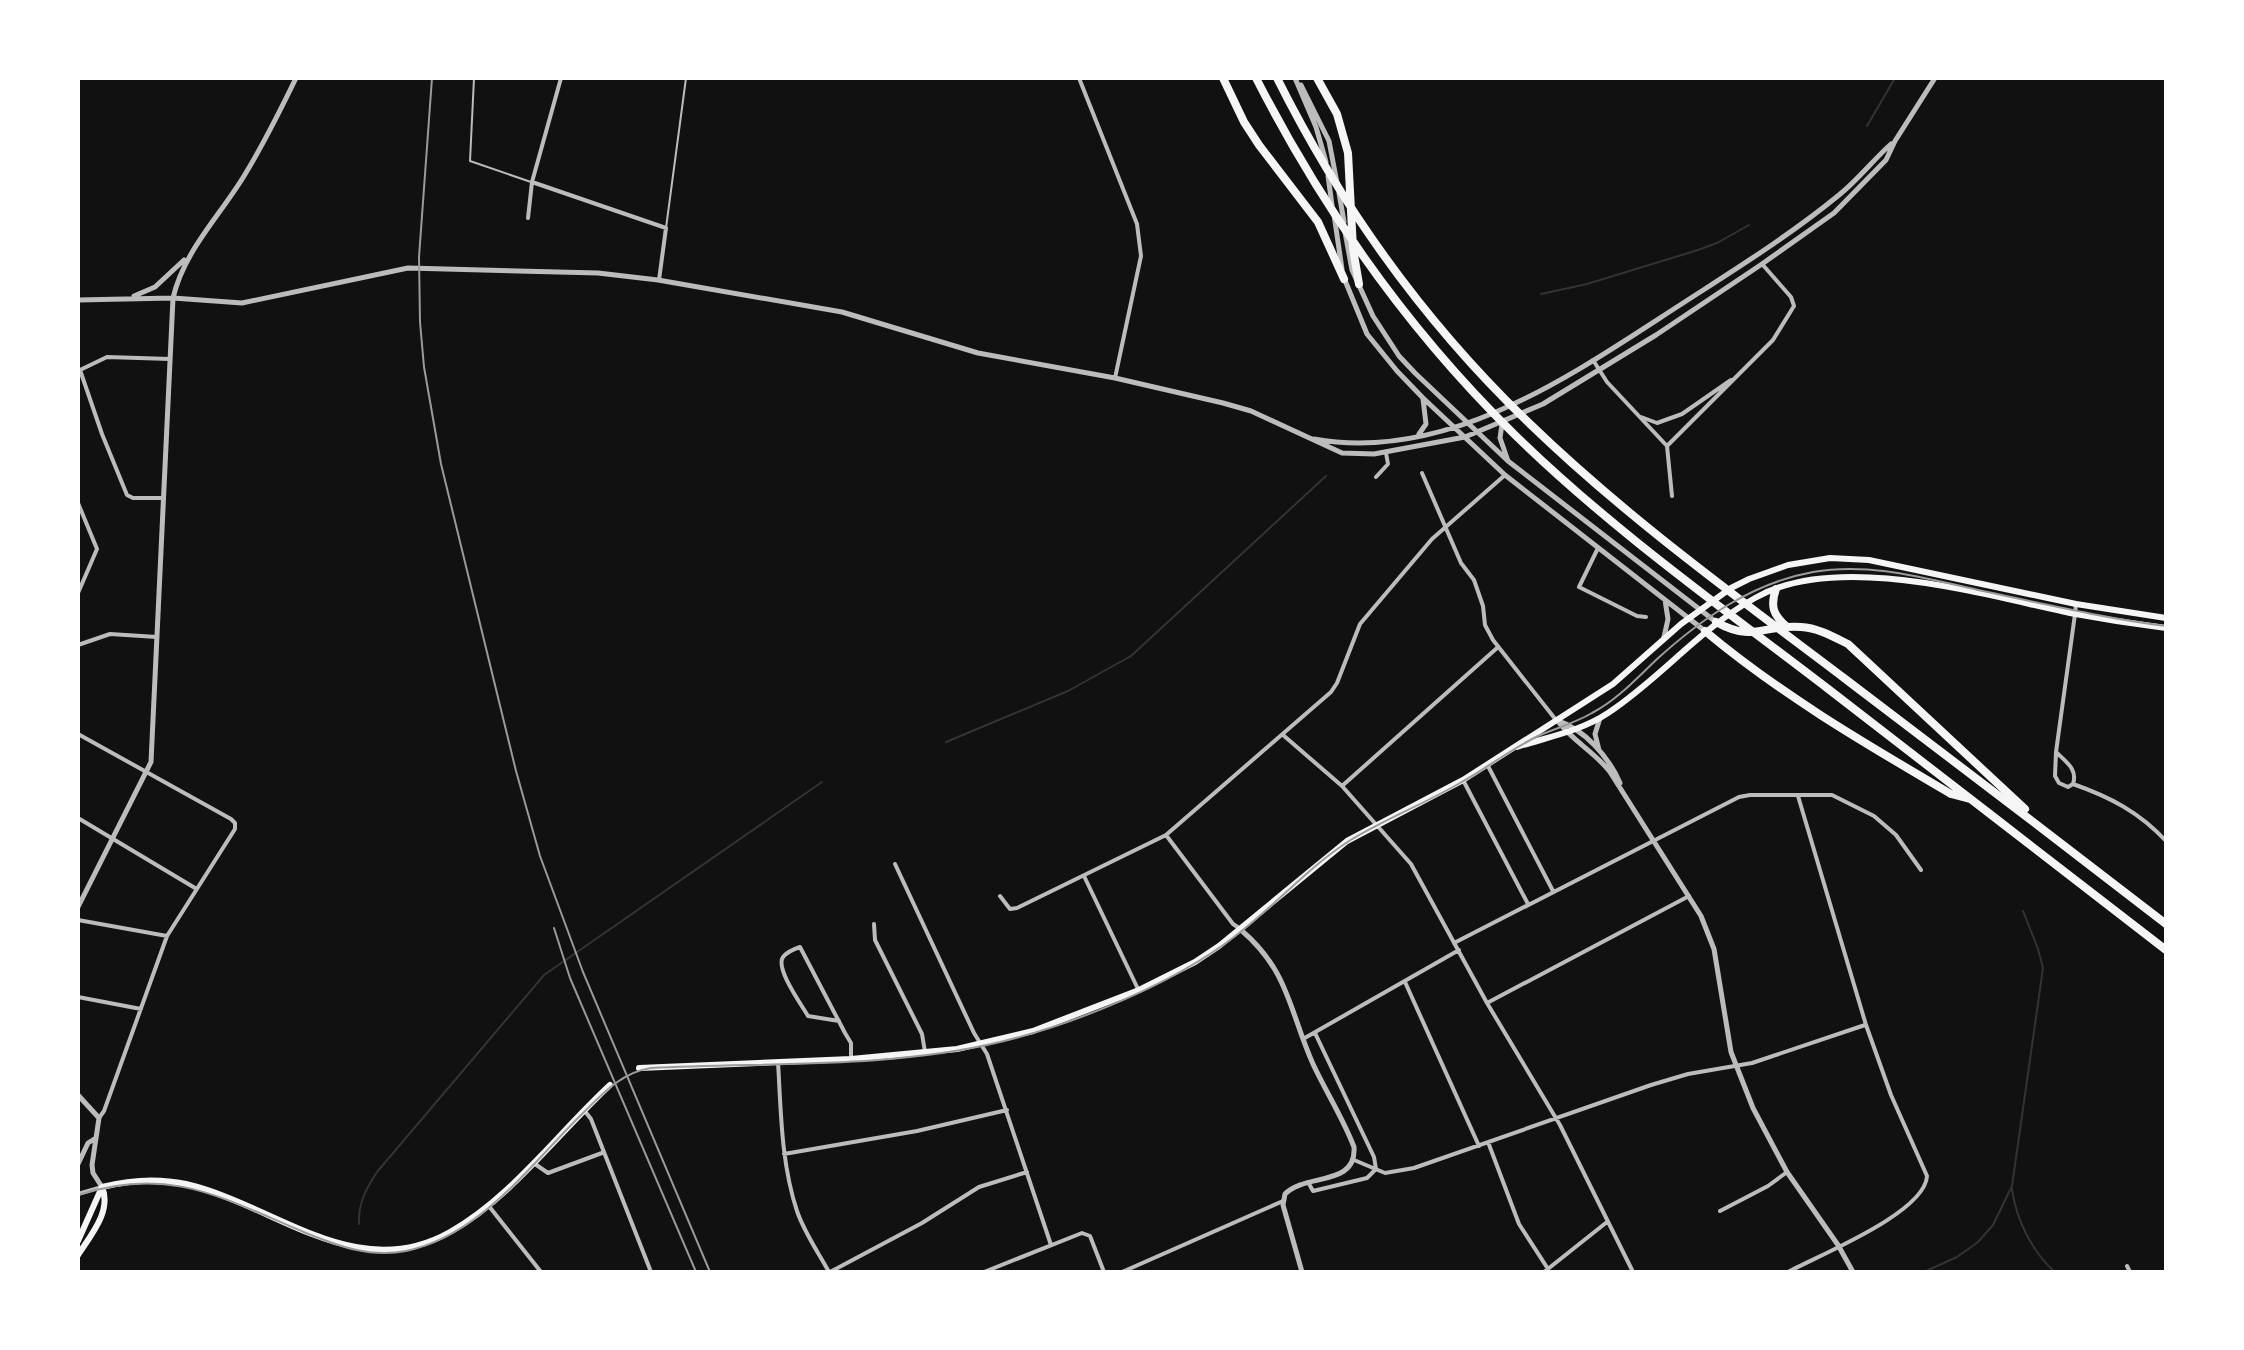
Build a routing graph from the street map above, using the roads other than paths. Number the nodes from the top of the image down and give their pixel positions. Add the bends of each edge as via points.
1 (296, 78) edge
2 (474, 78) edge
3 (561, 78) edge
4 (686, 78) edge
5 (1079, 78) edge
6 (1223, 78) edge
7 (1256, 78) edge
8 (1277, 78) edge
9 (1296, 78) edge
10 (1317, 78) edge
11 (1935, 78) edge
12 (1895, 141) junction
13 (532, 182) junction
14 (528, 218) dead end
15 (666, 228) junction
16 (187, 257) junction
17 (1762, 264) junction
18 (1344, 279) junction
19 (658, 280) junction
20 (1359, 284) junction
21 (130, 298) junction
22 (173, 298) junction
23 (78, 300) edge
24 (1379, 327) junction
25 (1367, 334) junction
26 (170, 359) junction
27 (1593, 360) junction
28 (1600, 370) junction
29 (1743, 372) junction
30 (1115, 378) junction
31 (1423, 398) junction
32 (1640, 417) junction
33 (1467, 423) junction
34 (1502, 424) junction
35 (1455, 427) junction
36 (1477, 433) junction
37 (1416, 436) junction
38 (1465, 437) junction
39 (1308, 438) junction
40 (1667, 446) junction
41 (1386, 453) junction
42 (1508, 461) junction
43 (1422, 473) dead end
44 (1505, 475) junction
45 (1376, 477) dead end
46 (1672, 496) dead end
47 (164, 498) junction
48 (78, 503) edge
49 (1447, 529) junction
50 (1598, 548) junction
51 (1776, 589) junction
52 (78, 593) edge
53 (1665, 599) junction
54 (2076, 604) junction
55 (1699, 610) junction
56 (2075, 614) junction
57 (1646, 617) dead end
58 (1689, 618) junction
59 (2166, 618) edge
60 (1716, 622) junction
61 (1787, 627) junction
62 (2166, 628) edge
63 (1705, 631) junction
64 (157, 637) junction
65 (1663, 640) junction
66 (78, 645) edge
67 (1497, 648) junction
68 (1600, 718) junction
69 (1557, 720) junction
70 (1576, 729) junction
71 (1566, 732) junction
72 (78, 734) edge
73 (1283, 735) junction
74 (1514, 748) junction
75 (1600, 751) junction
76 (2056, 752) junction
77 (1487, 765) junction
78 (146, 772) junction
79 (1463, 780) junction
80 (2073, 784) junction
81 (1342, 786) junction
82 (1623, 790) junction
83 (1798, 796) junction
84 (1973, 800) junction
85 (78, 818) edge
86 (1377, 824) junction
87 (2042, 827) junction
88 (1166, 835) junction
89 (112, 839) junction
90 (1651, 841) junction
91 (2166, 841) edge
92 (895, 864) dead end
93 (1921, 870) dead end
94 (1084, 876) junction
95 (195, 888) junction
96 (1553, 891) junction
97 (1000, 896) dead end
98 (1689, 896) junction
99 (1528, 904) junction
100 (78, 907) edge
101 (78, 920) edge
102 (874, 924) dead end
103 (2166, 924) edge
104 (1241, 930) junction
105 (167, 936) junction
106 (1454, 943) junction
107 (1459, 950) junction
108 (2166, 950) edge
109 (1405, 982) junction
110 (1139, 990) junction
111 (78, 997) edge
112 (1487, 1003) junction
113 (141, 1009) junction
114 (839, 1021) junction
115 (1866, 1025) junction
116 (1315, 1033) junction
117 (1303, 1039) junction
118 (981, 1044) junction
119 (925, 1052) junction
120 (851, 1059) junction
121 (778, 1062) junction
122 (1736, 1067) junction
123 (639, 1068) dead end
124 (610, 1085) dead end
125 (78, 1095) edge
126 (584, 1110) junction
127 (1007, 1110) junction
128 (99, 1118) junction
129 (1554, 1118) junction
130 (97, 1137) junction
131 (1488, 1142) junction
132 (1479, 1146) junction
133 (602, 1153) junction
134 (784, 1154) junction
135 (1354, 1160) junction
136 (533, 1162) junction
137 (78, 1164) edge
138 (1376, 1169) junction
139 (1027, 1172) junction
140 (1787, 1172) junction
141 (1308, 1182) junction
142 (102, 1187) junction
143 (78, 1194) edge
144 (1283, 1201) junction
145 (488, 1205) junction
146 (1720, 1211) dead end
147 (1607, 1222) junction
148 (78, 1241) edge
149 (1051, 1245) junction
150 (1838, 1245) junction
151 (78, 1255) edge
152 (2127, 1266) dead end
153 (1547, 1271) edge
154 (541, 1272) edge
155 (651, 1272) edge
156 (829, 1272) edge
157 (984, 1272) edge
158 (1104, 1272) edge
159 (1122, 1272) edge
160 (1302, 1272) edge
161 (1633, 1272) edge
162 (1788, 1272) edge
163 (1853, 1272) edge
164 (2130, 1272) edge

1 - 16 street via 245,174
2 - 13 lane via 470,161
3 - 13 street
4 - 15 lane
5 - 30 street via 1141,240
6 - 18 highway via 1259,145 1318,222
7 - 84 highway via 1328,205 1380,280 1434,348 1533,452 1676,572
8 - 87 highway via 1343,195 1412,292 1546,439 1689,559
9 - 18 street via 1327,166
9 - 20 street via 1329,141
10 - 20 highway via 1337,114 1348,153
11 - 12 street
12 - 17 street via 1886,160 1834,213
12 - 27 street via 1811,218
13 - 14 street
13 - 15 street
15 - 19 street
16 - 21 street via 155,287
16 - 22 street
17 - 28 street
17 - 29 street via 1794,306 1773,340
18 - 25 street
19 - 22 street via 598,273 408,268 242,303
19 - 30 street via 842,312 978,353
20 - 24 street
21 - 22 street
21 - 23 street
22 - 26 street
24 - 25 street
24 - 33 street via 1399,356
25 - 31 street
26 - 47 street
26 - 47 street via 107,357 80,370 127,495
27 - 28 street
27 - 33 street via 1538,392
28 - 32 street
28 - 34 street
29 - 32 street via 1682,414 1657,423
29 - 40 street
30 - 39 street via 1251,411
31 - 35 street
31 - 37 street via 1426,424
32 - 40 street
33 - 35 street
33 - 36 street
34 - 36 street
34 - 42 street via 1500,438
35 - 37 street
35 - 38 street
36 - 38 street
36 - 42 street
37 - 39 street via 1339,442
38 - 41 street
38 - 44 street
39 - 41 street via 1342,453
40 - 46 street
41 - 45 street via 1388,464
42 - 55 street
43 - 49 street
44 - 49 street
44 - 50 street
47 - 64 street
48 - 52 street via 97,549
49 - 67 street via 1474,580
49 - 73 street via 1432,539 1360,624 1331,692
50 - 53 street
50 - 57 street via 1579,587
51 - 56 main road via 1817,580 1896,579
51 - 60 main road
51 - 61 highway via 1772,608
53 - 58 street
53 - 65 street
54 - 55 main road via 1869,560 1830,558 1749,579
54 - 56 street
54 - 59 main road
55 - 58 main road
55 - 60 street
56 - 62 main road
56 - 76 street
58 - 63 street
58 - 65 main road
60 - 61 highway via 1738,633
60 - 63 main road
61 - 87 highway via 1814,629 1848,644
63 - 68 main road
63 - 84 highway via 1822,716 1951,794
64 - 66 street via 110,634
64 - 78 street via 151,762
65 - 69 main road via 1613,684
67 - 69 street
67 - 81 street
68 - 70 main road
68 - 75 street via 1595,734
69 - 70 street
69 - 71 street
69 - 74 main road
70 - 71 main road
70 - 75 street
71 - 74 main road
71 - 82 street
72 - 78 street
73 - 81 street
73 - 88 street
74 - 77 main road
75 - 82 street
76 - 80 street via 2072,768
76 - 80 street via 2059,783
77 - 79 main road
77 - 96 street
78 - 89 street
78 - 95 street via 235,823
79 - 86 main road
79 - 99 street
80 - 91 street via 2111,798
81 - 86 street
82 - 90 street
83 - 90 street via 1739,797
83 - 93 street via 1832,795 1874,816 1896,835
83 - 115 street
84 - 108 highway
85 - 89 street
86 - 104 main road via 1324,857
86 - 106 street via 1411,864
87 - 103 highway
88 - 94 street
88 - 104 street
89 - 95 street
89 - 100 street
90 - 96 street
90 - 98 street
92 - 118 street
94 - 97 street via 1017,908 1010,909
94 - 110 street
95 - 105 street
96 - 99 street
98 - 112 street
98 - 122 street via 1714,949
99 - 106 street
101 - 105 street
102 - 119 street via 875,940 922,1034
104 - 110 main road via 1195,962
104 - 117 street via 1277,970
105 - 113 street
106 - 107 street
107 - 109 street
107 - 112 street
109 - 116 street
109 - 132 street
110 - 118 main road via 1047,1026
111 - 113 street
112 - 129 street
113 - 128 street
114 - 114 street via 800,947 786,954 782,971 808,1016
114 - 120 street via 851,1043
115 - 122 street
115 - 150 street via 1927,1184 1888,1221
116 - 117 street
116 - 138 street
117 - 135 street via 1351,1139
118 - 119 main road
118 - 127 street
119 - 120 main road
120 - 121 main road
121 - 123 main road
121 - 134 street
122 - 129 street via 1688,1074
122 - 140 street
124 - 126 main road
125 - 128 street
126 - 133 street
126 - 136 main road
127 - 134 street
127 - 139 street
128 - 130 street
129 - 131 street
129 - 147 street
130 - 137 street
130 - 142 street via 92,1165
131 - 132 street
131 - 153 street via 1519,1224
132 - 138 street via 1414,1168 1390,1173
133 - 136 street via 548,1173
133 - 155 street
134 - 156 street via 797,1212
135 - 138 street
135 - 141 street via 1338,1175
136 - 145 main road
138 - 141 street via 1367,1178 1313,1191
139 - 149 street
139 - 156 street via 979,1187
140 - 146 street
140 - 150 street
141 - 144 street via 1290,1188
142 - 143 street
142 - 145 main road via 139,1181 185,1184 335,1243 371,1251 426,1244
142 - 148 main road
142 - 151 main road via 105,1204
144 - 159 street
144 - 160 street
145 - 154 street
147 - 153 street
147 - 161 street
149 - 157 street
149 - 158 street via 1086,1233
150 - 162 street
150 - 163 street
152 - 164 street

